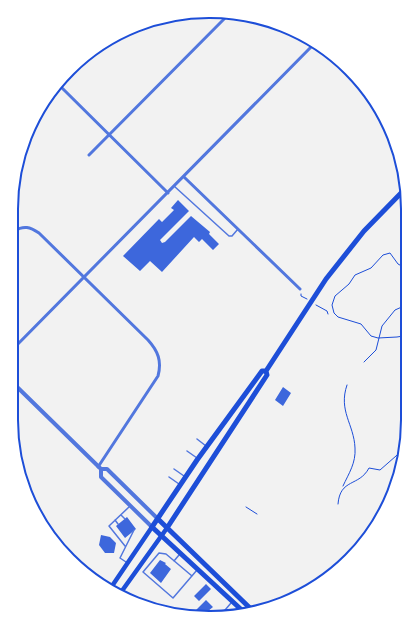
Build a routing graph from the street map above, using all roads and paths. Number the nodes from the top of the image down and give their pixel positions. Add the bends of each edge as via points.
1 (225, 18) edge
2 (311, 48) edge
3 (62, 88) edge
4 (109, 135) junction
5 (89, 155) dead end
6 (184, 177) junction
7 (174, 186) junction
8 (168, 193) junction
9 (400, 194) edge
10 (18, 228) edge
11 (238, 229) junction
12 (401, 266) edge
13 (84, 277) junction
14 (300, 289) dead end
15 (318, 306) dead end
16 (401, 307) edge
17 (328, 314) dead end
18 (401, 336) edge
19 (378, 338) junction
20 (18, 344) edge
21 (364, 362) dead end
22 (266, 371) junction
23 (347, 385) dead end
24 (18, 388) edge
25 (197, 439) dead end
26 (206, 446) junction
27 (187, 451) dead end
28 (397, 455) edge
29 (197, 459) junction
30 (100, 468) junction
31 (174, 469) dead end
32 (186, 477) junction
33 (169, 478) dead end
34 (180, 485) junction
35 (343, 486) junction
36 (338, 504) dead end
37 (130, 505) junction
38 (246, 507) dead end
39 (258, 514) dead end
40 (121, 515) junction
41 (158, 518) junction
42 (125, 519) dead end
43 (115, 520) junction
44 (118, 524) dead end
45 (152, 527) junction
46 (167, 528) junction
47 (134, 530) dead end
48 (127, 536) dead end
49 (162, 536) junction
50 (130, 539) junction
51 (125, 546) junction
52 (180, 554) junction
53 (145, 560) junction
54 (174, 561) junction
55 (127, 563) junction
56 (150, 564) junction
57 (197, 570) junction
58 (192, 576) junction
59 (113, 584) edge
60 (123, 590) edge
61 (232, 602) junction
62 (248, 607) edge
63 (239, 608) edge
64 (225, 611) edge

1 - 4 street
2 - 6 street
3 - 4 street
4 - 5 street
4 - 8 street
6 - 7 street
6 - 11 street
7 - 8 street
7 - 11 lane via 229,236
8 - 13 street
9 - 22 main road via 364,231 326,279
10 - 13 street via 26,227 39,233
11 - 14 street
12 - 19 path via 390,253 383,255 371,268 355,275 332,300 333,309 338,317 361,324 371,336
13 - 20 street
13 - 30 street via 152,344 161,366 158,376
15 - 17 path
16 - 19 path via 395,310 382,326
18 - 19 path
19 - 21 path via 376,350
22 - 26 main road via 262,371
22 - 46 main road via 268,375
23 - 35 path via 343,407 356,450 352,469
24 - 30 street
25 - 26 lane
26 - 29 main road
27 - 29 lane
28 - 35 path via 380,470 369,468 361,478
29 - 32 main road
30 - 37 street via 101,477
30 - 41 street via 107,470
31 - 32 lane
32 - 34 main road
33 - 34 lane
34 - 41 main road
35 - 36 path
37 - 40 lane
37 - 45 street
38 - 39 path
40 - 42 lane
40 - 43 lane
41 - 45 main road
41 - 46 main road
43 - 44 lane
43 - 51 lane via 108,526
45 - 49 main road
45 - 55 main road
46 - 49 main road
46 - 62 main road
47 - 50 lane
48 - 50 lane
49 - 52 main road
49 - 53 main road
50 - 51 lane
51 - 55 lane via 120,558
52 - 54 lane
52 - 57 main road
53 - 56 lane
53 - 60 main road
54 - 56 lane via 166,554 159,553
54 - 58 lane
55 - 59 main road
56 - 58 lane via 143,572 173,598
57 - 58 lane
57 - 61 main road
61 - 63 main road
61 - 64 lane

